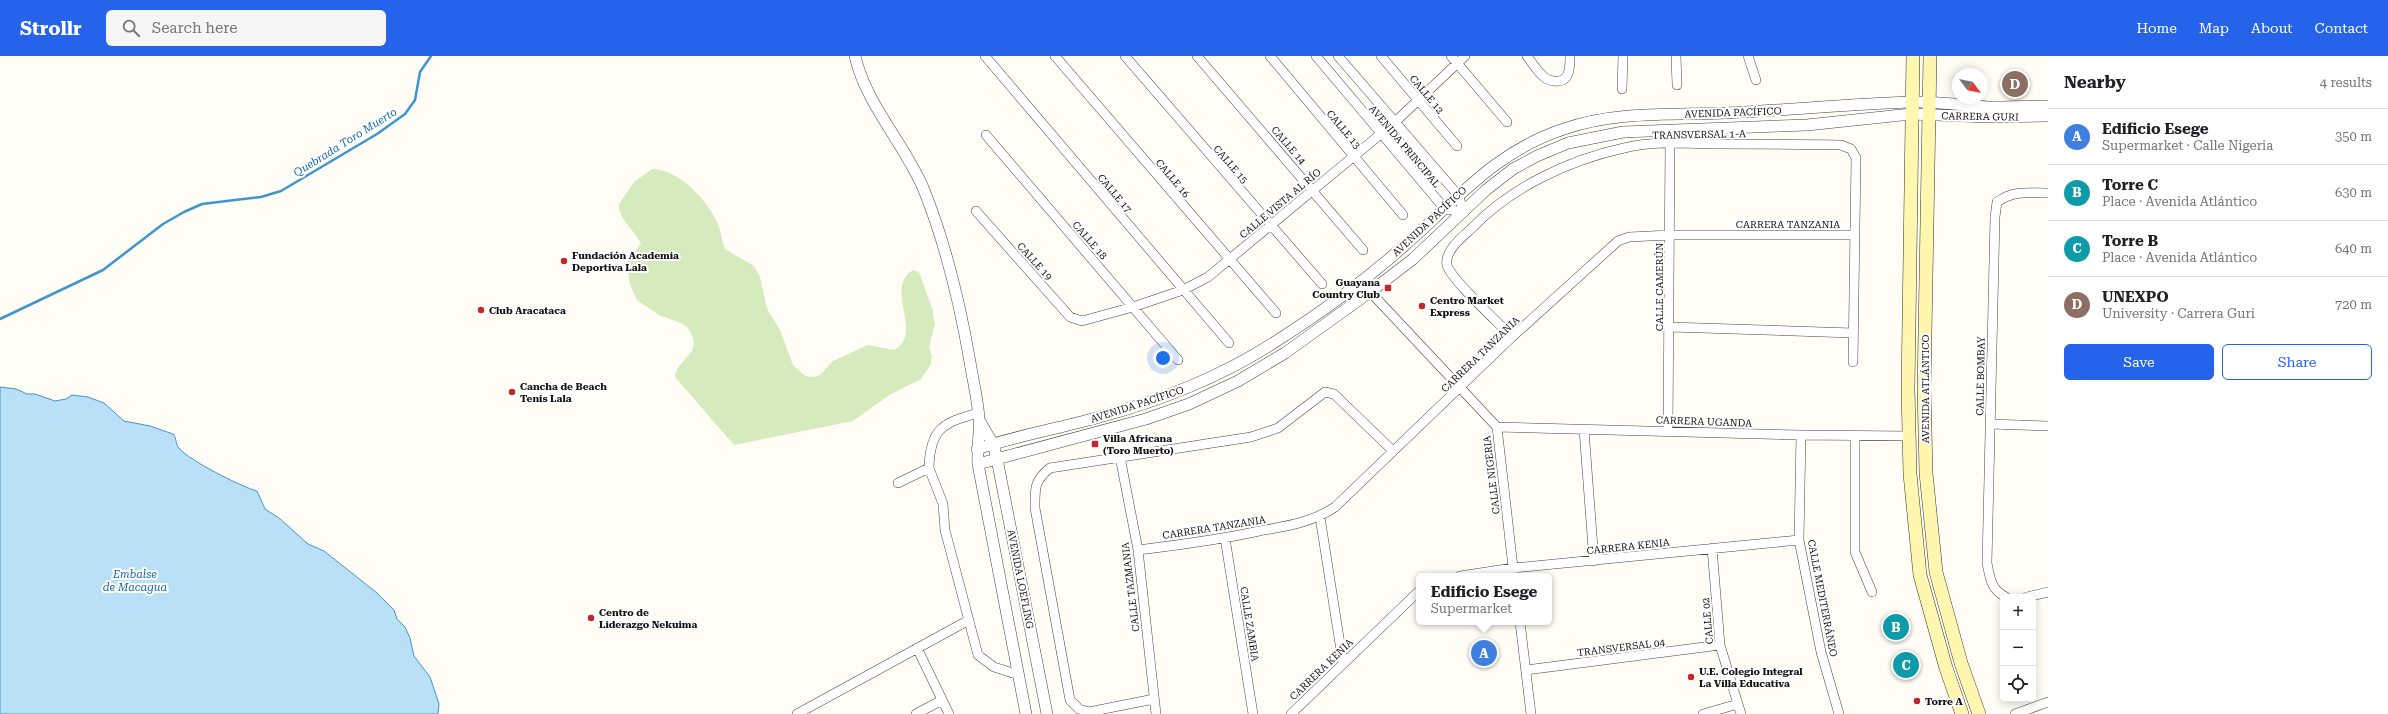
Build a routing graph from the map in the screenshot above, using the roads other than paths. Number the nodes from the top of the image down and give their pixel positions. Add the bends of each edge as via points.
1 (855, 56) edge
2 (985, 56) edge
3 (1055, 56) edge
4 (1125, 56) edge
5 (1197, 56) edge
6 (1270, 56) edge
7 (1316, 56) edge
8 (1338, 56) edge
9 (1381, 56) edge
10 (1451, 56) edge
11 (1465, 56) edge
12 (1527, 56) edge
13 (1570, 56) edge
14 (1623, 56) edge
15 (1676, 56) edge
16 (1748, 56) edge
17 (1913, 56) edge
18 (1930, 56) edge
19 (1458, 64) junction
20 (1756, 80) dead end
21 (1677, 85) dead end
22 (1622, 89) dead end
23 (1417, 100) junction
24 (2048, 106) edge
25 (1911, 108) junction
26 (1928, 108) junction
27 (1764, 111) junction
28 (2048, 116) edge
29 (1507, 122) dead end
30 (1394, 123) junction
31 (1769, 126) junction
32 (1380, 134) junction
33 (986, 135) dead end
34 (1670, 143) junction
35 (1457, 146) dead end
36 (1353, 156) junction
37 (1313, 189) junction
38 (2048, 194) edge
39 (1458, 195) junction
40 (1445, 209) junction
41 (976, 211) dead end
42 (1464, 212) junction
43 (1403, 215) dead end
44 (1270, 225) junction
45 (1670, 234) junction
46 (1854, 235) junction
47 (1363, 250) dead end
48 (1229, 260) junction
49 (1360, 281) junction
50 (1322, 284) dead end
51 (1183, 290) junction
52 (1370, 292) junction
53 (1133, 307) junction
54 (1276, 313) dead end
55 (1082, 321) joint
56 (1670, 327) junction
57 (1853, 333) junction
58 (1512, 337) junction
59 (1229, 343) dead end
60 (1178, 360) dead end
61 (1853, 362) dead end
62 (1461, 388) junction
63 (979, 416) junction
64 (1990, 424) junction
65 (2048, 426) edge
66 (1497, 427) junction
67 (1584, 430) junction
68 (1668, 430) junction
69 (1801, 435) junction
70 (1855, 436) junction
71 (1910, 436) junction
72 (993, 444) junction
73 (977, 449) junction
74 (1393, 451) junction
75 (1120, 457) junction
76 (997, 459) junction
77 (978, 464) junction
78 (929, 468) junction
79 (898, 483) dead end
80 (1320, 517) junction
81 (1224, 538) junction
82 (1800, 540) junction
83 (1712, 548) junction
84 (1138, 550) junction
85 (1594, 561) junction
86 (1514, 572) edge
87 (1500, 573) edge
88 (1872, 592) dead end
89 (2048, 592) edge
90 (1416, 594) edge
91 (2000, 594) edge
92 (2036, 595) edge
93 (969, 620) junction
94 (1520, 625) edge
95 (1720, 645) junction
96 (917, 648) junction
97 (1343, 663) junction
98 (1526, 670) junction
99 (1018, 675) junction
100 (1154, 699) junction
101 (942, 700) junction
102 (2048, 702) edge
103 (1738, 704) junction
104 (797, 714) edge
105 (916, 714) edge
106 (949, 714) edge
107 (1026, 714) edge
108 (1047, 714) edge
109 (1156, 714) edge
110 (1253, 714) edge
111 (1291, 714) edge
112 (1531, 714) edge
113 (1703, 714) edge
114 (1742, 714) edge
115 (1839, 714) edge
116 (1962, 714) edge
117 (1979, 714) edge
118 (2015, 714) edge

1 - 63 street via 868,92 907,156 928,201 956,293
2 - 51 street, CALLE 17
3 - 48 street, CALLE 16
4 - 44 street, CALLE 15
5 - 37 street, CALLE 14
6 - 36 street, CALLE 13
7 - 32 street, AVENIDA PRINCIPAL
8 - 30 street, AVENIDA PRINCIPAL
9 - 23 street, CALLE 12
10 - 19 street
11 - 19 street, CALLE VISTA AL RÍO
12 - 13 street via 1543,77 1560,82 1567,78 1570,71
14 - 22 street
15 - 21 street
16 - 20 street
17 - 25 main road, AVENIDA ATLÁNTICO
18 - 26 main road, AVENIDA ATLÁNTICO
19 - 23 street, CALLE VISTA AL RÍO
19 - 29 street
23 - 30 street, CALLE VISTA AL RÍO
23 - 35 street, CALLE 12
24 - 26 street, CARRERA GURI
25 - 26 street, CARRERA GURI
25 - 27 street, AVENIDA PACÍFICO
25 - 31 street, AVENIDA PACÍFICO via 1807,125
25 - 71 main road, AVENIDA ATLÁNTICO via 1908,389
26 - 28 street, CARRERA GURI via 1989,117
26 - 117 main road, AVENIDA ATLÁNTICO via 1924,388 1926,473 1936,572 1961,663
27 - 31 street
27 - 39 street, AVENIDA PACÍFICO via 1622,116 1591,121 1530,142 1504,156
30 - 32 street, CALLE VISTA AL RÍO
30 - 39 street, AVENIDA PRINCIPAL
31 - 42 street, AVENIDA PACÍFICO via 1623,132 1568,143 1513,169 1486,190
32 - 36 street, CALLE VISTA AL RÍO
32 - 40 street, AVENIDA PRINCIPAL
33 - 53 street, CALLE 18
34 - 45 street, CALLE CAMERÚN
34 - 46 street, TRANSVERSAL 1-A via 1842,145 1851,150 1856,158
34 - 58 street, TRANSVERSAL 1-A via 1624,147 1536,180 1485,214 1452,247 1447,265 1455,278
36 - 37 street, CALLE VISTA AL RÍO
36 - 43 street, CALLE 13
37 - 44 street, CALLE VISTA AL RÍO
37 - 47 street, CALLE 14
38 - 64 street, CALLE BOMBAY via 2017,192 1997,202
39 - 40 street, AVENIDA PACÍFICO
39 - 42 street, AVENIDA PRINCIPAL
40 - 42 street
40 - 49 street, AVENIDA PACÍFICO
41 - 55 street, CALLE 19 via 1070,317
42 - 52 street, AVENIDA PACÍFICO via 1413,259
44 - 48 street, CALLE VISTA AL RÍO
44 - 50 street, CALLE 15
45 - 46 street, CARRERA TANZANIA
45 - 56 street, CALLE CAMERÚN
45 - 58 street, CARRERA TANZANIA via 1629,237 1618,241
46 - 57 street
48 - 51 street, CALLE VISTA AL RÍO via 1208,277
48 - 54 street, CALLE 16
49 - 52 street, CALLE NIGERIA
49 - 72 street, AVENIDA PACÍFICO via 1278,341 1231,368 1183,390 1094,418
51 - 53 street, CALLE VISTA AL RÍO
51 - 59 street, CALLE 17
52 - 62 street, CALLE NIGERIA
52 - 76 street, AVENIDA PACÍFICO via 1285,353 1238,381 1189,404 1126,425
53 - 55 street, CALLE VISTA AL RÍO
53 - 60 street, CALLE 18
56 - 57 street
56 - 68 street, CALLE CAMERÚN
57 - 61 street
58 - 62 street, CARRERA TANZANIA
62 - 66 street, CALLE NIGERIA
62 - 74 street, CARRERA TANZANIA
63 - 72 street, AVENIDA LOEFLING
63 - 73 street, AVENIDA LOEFLING
63 - 78 street via 958,418 942,426 929,447
64 - 65 street
64 - 91 street, CALLE BOMBAY via 1987,563 1991,584
66 - 67 street, CARRERA UGANDA
66 - 86 street, CALLE NIGERIA
67 - 68 street, CARRERA UGANDA
67 - 85 street
68 - 69 street, CARRERA UGANDA
69 - 70 street, CARRERA UGANDA
69 - 82 street, CALLE MEDITERRÁNEO
70 - 71 street, CARRERA UGANDA
70 - 88 street via 1855,552
71 - 116 main road, AVENIDA ATLÁNTICO via 1910,474 1920,576
72 - 73 street, AVENIDA PACÍFICO
72 - 76 street, AVENIDA LOEFLING
73 - 77 street, AVENIDA LOEFLING
74 - 75 street via 1334,394 1325,392 1278,428 1264,434
74 - 80 street, CARRERA TANZANIA
75 - 84 street, CALLE TAZMANIA
75 - 100 street via 1050,468 1039,477 1035,490 1036,508 1070,700 1078,709 1089,712
76 - 77 street, AVENIDA PACÍFICO
76 - 108 street, AVENIDA LOEFLING
77 - 99 street, AVENIDA LOEFLING
78 - 79 street
78 - 93 street via 943,504 945,530
80 - 81 street, CARRERA TANZANIA
80 - 97 street
81 - 84 street, CARRERA TANZANIA
81 - 110 street, CALLE ZAMBIA
82 - 83 street, CARRERA KENIA
82 - 115 street, CALLE MEDITERRÁNEO via 1821,652
83 - 85 street, CARRERA KENIA
83 - 95 street, CALLE 02
84 - 100 street, CALLE TAZMANIA
85 - 86 street, CARRERA KENIA
86 - 87 street, CARRERA KENIA
89 - 92 street
90 - 97 street, CARRERA KENIA
93 - 96 street
93 - 99 street via 978,655 994,667
94 - 98 street
95 - 98 street, TRANSVERSAL 04
95 - 103 street, CALLE 02
96 - 101 street
96 - 104 street
97 - 111 street, CARRERA KENIA
98 - 112 street
99 - 107 street, AVENIDA LOEFLING
100 - 109 street, CALLE TAZMANIA
101 - 105 street
101 - 106 street
102 - 118 street
103 - 113 street
103 - 114 street, CALLE 02

